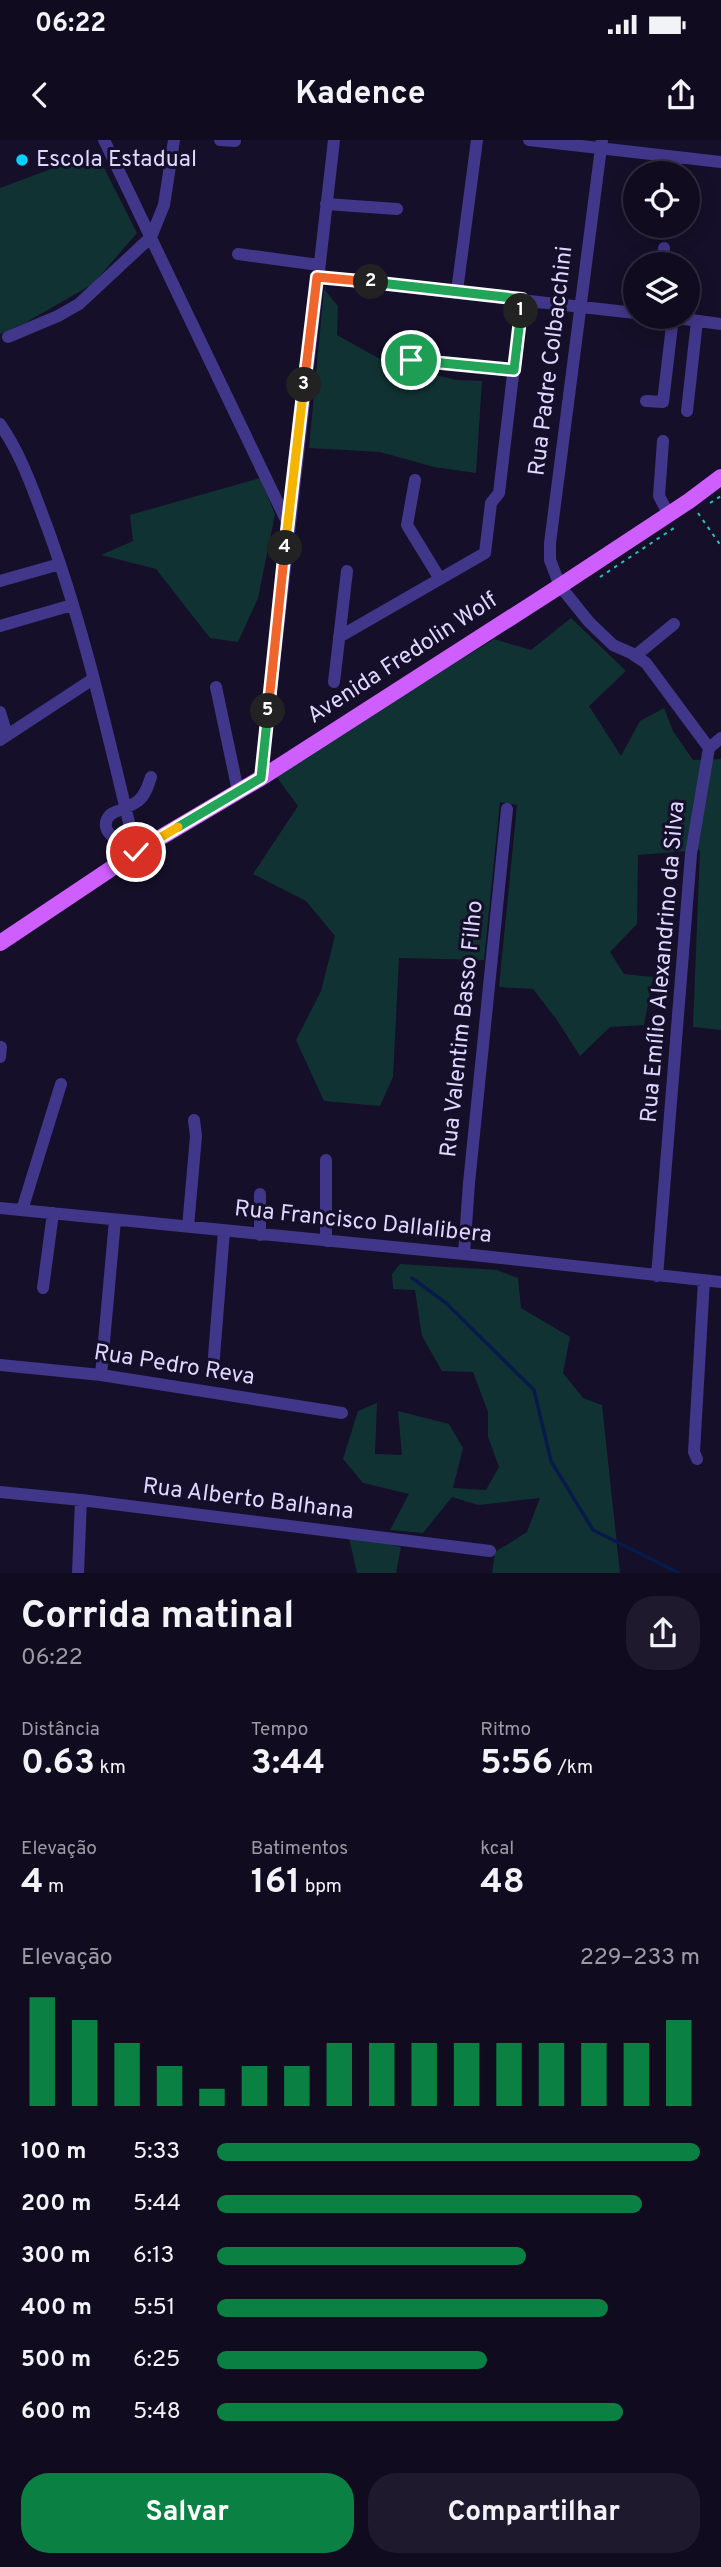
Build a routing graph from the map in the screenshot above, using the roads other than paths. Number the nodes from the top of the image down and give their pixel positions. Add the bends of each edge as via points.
1 (104, 140) edge
2 (174, 140) edge
3 (220, 140) edge
4 (334, 140) edge
5 (477, 140) edge
6 (529, 140) edge
7 (235, 141) edge
8 (601, 144) edge
9 (676, 157) junction
10 (675, 161) edge
11 (721, 162) edge
12 (326, 204) junction
13 (397, 209) dead end
14 (151, 237) junction
15 (664, 248) dead end
16 (664, 252) edge
17 (238, 254) dead end
18 (318, 271) junction
19 (457, 291) junction
20 (522, 299) junction
21 (579, 308) junction
22 (623, 312) edge
23 (700, 321) edge
24 (721, 324) edge
25 (670, 329) edge
26 (696, 329) edge
27 (8, 337) dead end
28 (411, 360) dead end
29 (514, 370) junction
30 (646, 401) dead end
31 (687, 411) dead end
32 (0, 424) edge
33 (663, 441) dead end
34 (721, 477) edge
35 (415, 480) dead end
36 (668, 515) junction
37 (288, 524) junction
38 (60, 564) junction
39 (347, 571) dead end
40 (440, 579) junction
41 (0, 581) edge
42 (560, 586) junction
43 (72, 605) junction
44 (674, 624) dead end
45 (0, 626) edge
46 (340, 637) junction
47 (635, 656) junction
48 (93, 679) junction
49 (334, 682) dead end
50 (216, 687) dead end
51 (0, 712) edge
52 (4, 738) edge
53 (721, 738) edge
54 (709, 748) junction
55 (151, 777) dead end
56 (261, 778) junction
57 (238, 791) junction
58 (507, 808) dead end
59 (125, 809) junction
60 (135, 846) junction
61 (0, 943) edge
62 (61, 1084) dead end
63 (194, 1119) dead end
64 (326, 1160) dead end
65 (260, 1194) dead end
66 (0, 1208) edge
67 (22, 1210) junction
68 (53, 1213) junction
69 (116, 1220) junction
70 (188, 1227) junction
71 (223, 1231) junction
72 (260, 1235) junction
73 (326, 1241) junction
74 (464, 1254) junction
75 (657, 1276) junction
76 (704, 1280) junction
77 (721, 1282) edge
78 (43, 1288) dead end
79 (0, 1365) edge
80 (213, 1369) dead end
81 (101, 1375) junction
82 (342, 1413) dead end
83 (697, 1459) dead end
84 (0, 1492) edge
85 (81, 1500) junction
86 (490, 1552) dead end
87 (78, 1573) edge

1 - 14 street
2 - 14 street via 164,205
3 - 7 street
4 - 12 street
5 - 19 street
6 - 8 street
8 - 9 street
8 - 21 street, Rua Padre Colbacchini
9 - 10 street
9 - 11 street
12 - 13 street
12 - 18 street
14 - 27 street via 79,304
14 - 37 street
15 - 16 street
17 - 18 street
18 - 19 street
18 - 37 street
19 - 20 street
20 - 21 street
20 - 29 street
21 - 22 street
21 - 42 street, Rua Padre Colbacchini via 550,542
23 - 24 street
25 - 30 street via 663,402
26 - 31 street
28 - 29 street
29 - 40 street via 499,493 491,503 485,553
32 - 38 street via 18,452
33 - 36 street via 659,488
34 - 36 main road, Avenida Fredolin Wolf
35 - 40 street via 407,525
36 - 42 main road, Avenida Fredolin Wolf
37 - 56 street
38 - 41 street
38 - 43 street
39 - 46 street
40 - 46 street
42 - 47 street via 613,645
42 - 56 main road, Avenida Fredolin Wolf
43 - 45 street
43 - 48 street
44 - 47 street
46 - 49 street
47 - 54 street via 646,663
48 - 52 street
48 - 59 street
50 - 57 street
51 - 52 street
53 - 54 street
54 - 75 street, Rua Emílio Alexandrino da Silva via 691,854
55 - 59 street via 144,795
56 - 57 main road, Avenida Fredolin Wolf
57 - 60 main road, Avenida Fredolin Wolf
58 - 74 street, Rua Valentim Basso Filho
59 - 60 street
59 - 60 street via 111,814 105,827 109,834
60 - 61 main road, Avenida Fredolin Wolf
62 - 67 street
63 - 70 street
64 - 73 street
65 - 72 street
66 - 67 street, Rua Francisco Dallalibera
67 - 68 street, Rua Francisco Dallalibera
68 - 69 street, Rua Francisco Dallalibera
68 - 78 street
69 - 70 street, Rua Francisco Dallalibera
69 - 81 street
70 - 71 street, Rua Francisco Dallalibera
71 - 72 street, Rua Francisco Dallalibera
71 - 80 street
72 - 73 street, Rua Francisco Dallalibera
73 - 74 street, Rua Francisco Dallalibera
74 - 75 street, Rua Francisco Dallalibera
75 - 76 street, Rua Francisco Dallalibera
76 - 77 street, Rua Francisco Dallalibera
76 - 83 street
79 - 81 street, Rua Pedro Reva
81 - 82 street, Rua Pedro Reva
84 - 85 street, Rua Alberto Balhana
85 - 86 street, Rua Alberto Balhana
85 - 87 street

